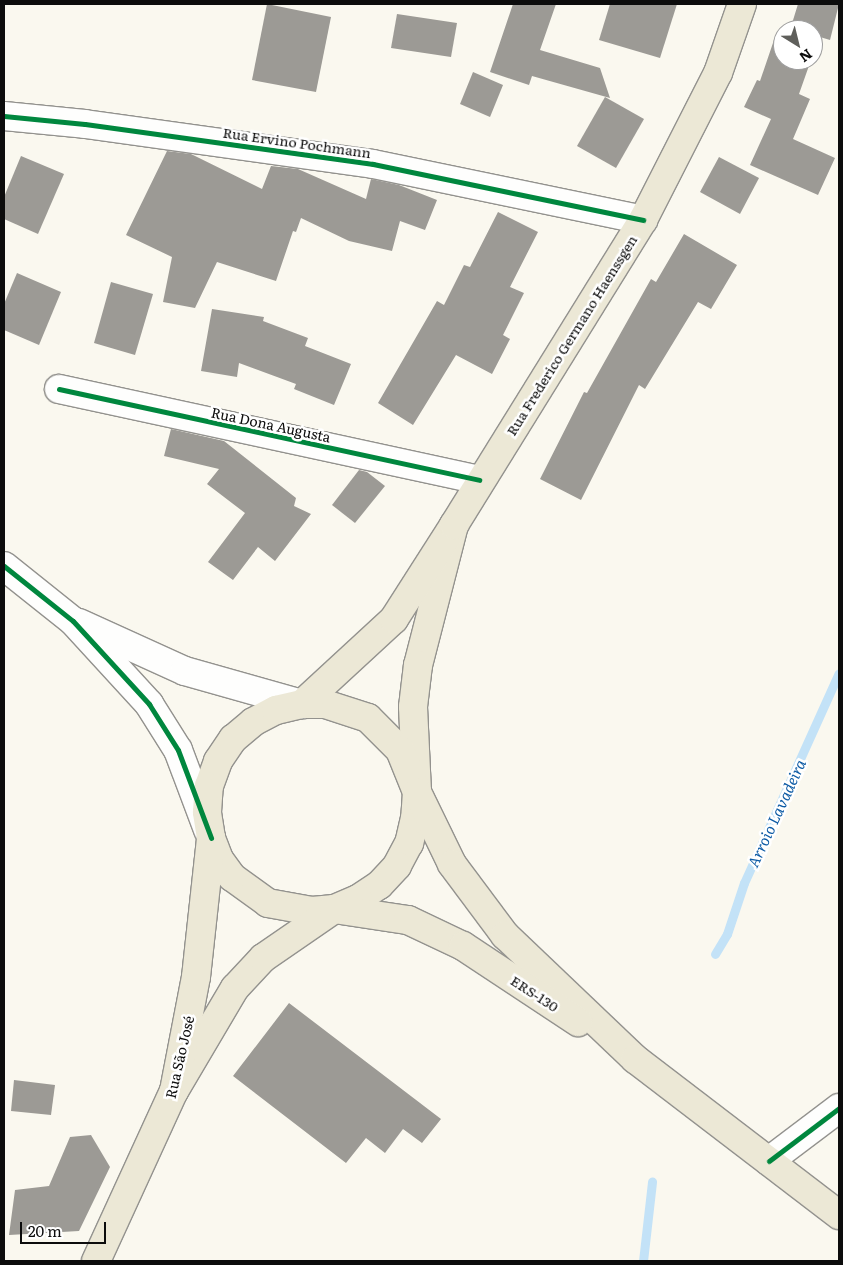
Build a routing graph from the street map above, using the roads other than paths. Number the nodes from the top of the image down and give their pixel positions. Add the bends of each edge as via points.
1 (742, 4) edge
2 (4, 116) edge
3 (643, 220) junction
4 (59, 389) dead end
5 (479, 480) junction
6 (454, 525) junction
7 (4, 566) edge
8 (73, 621) junction
9 (302, 704) junction
10 (417, 792) junction
11 (211, 838) junction
12 (334, 909) junction
13 (635, 1059) junction
14 (174, 1091) junction
15 (839, 1108) edge
16 (769, 1161) junction
17 (839, 1215) edge
18 (96, 1261) edge

1 - 3 main road, Rua Frederico Germano Haenssgen via 718,73
2 - 3 street, Rua Ervino Pochmann via 85,124 373,164
3 - 5 main road, Rua Frederico Germano Haenssgen
4 - 5 street, Rua Dona Augusta
5 - 6 main road, Rua Frederico Germano Haenssgen
6 - 9 main road via 394,619
6 - 10 main road via 418,665 413,707
7 - 8 street
8 - 9 street via 185,672
8 - 11 street via 149,704 178,750
9 - 10 main road, ERS-130 via 325,704 368,718 400,750
9 - 11 main road, ERS-130 via 276,710 253,722 233,739 209,786 207,812
10 - 12 main road via 409,843 397,866 379,885
10 - 13 main road, ERS-130 via 452,864 505,935
11 - 12 main road via 219,859 249,892 290,909
11 - 14 main road, Rua São José via 196,977
12 - 13 main road, ERS-130 via 408,920 463,946
12 - 14 main road via 263,958 235,988
13 - 16 main road
14 - 18 main road, Rua São José
15 - 16 street
16 - 17 main road

